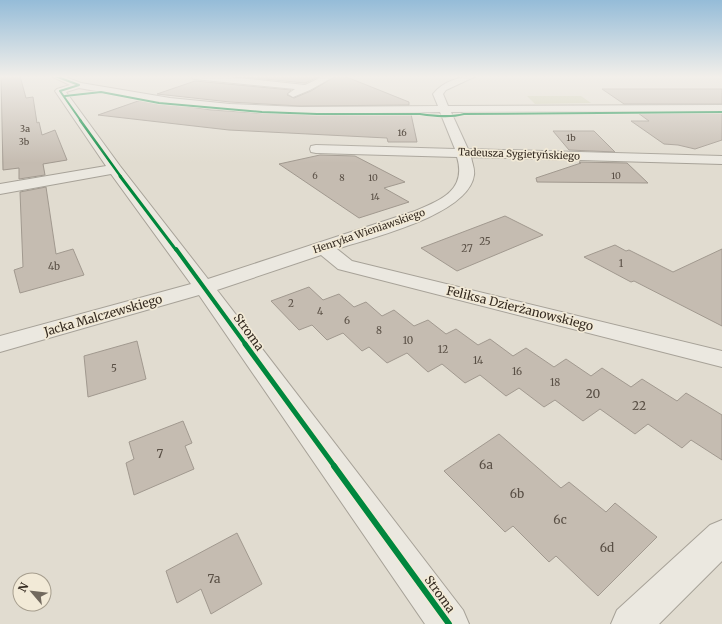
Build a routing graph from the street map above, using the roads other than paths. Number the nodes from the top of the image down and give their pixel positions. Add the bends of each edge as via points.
1 (70, 105) edge
2 (225, 105) edge
3 (274, 105) edge
4 (442, 105) edge
5 (722, 108) edge
6 (266, 109) junction
7 (444, 111) junction
8 (316, 149) dead end
9 (462, 153) junction
10 (722, 160) edge
11 (115, 170) junction
12 (0, 189) edge
13 (324, 247) junction
14 (205, 286) junction
15 (0, 344) edge
16 (722, 358) edge
17 (722, 537) edge
18 (449, 624) edge
19 (631, 624) edge

1 - 11 street, Stroma
2 - 6 street
3 - 6 street
4 - 7 street, Henryka Wieniawskiego
5 - 7 street
6 - 7 street
7 - 9 street, Henryka Wieniawskiego
8 - 9 street, Tadeusza Sygietyńskiego
9 - 10 street, Tadeusza Sygietyńskiego
9 - 13 street, Henryka Wieniawskiego via 467,175 464,184 454,196 436,208 413,218
11 - 12 street
11 - 14 street, Stroma
13 - 14 street, Henryka Wieniawskiego
13 - 16 street, Feliksa Dzierżanowskiego via 345,265
14 - 15 street, Jacka Malczewskiego
14 - 18 street, Stroma
17 - 19 street

